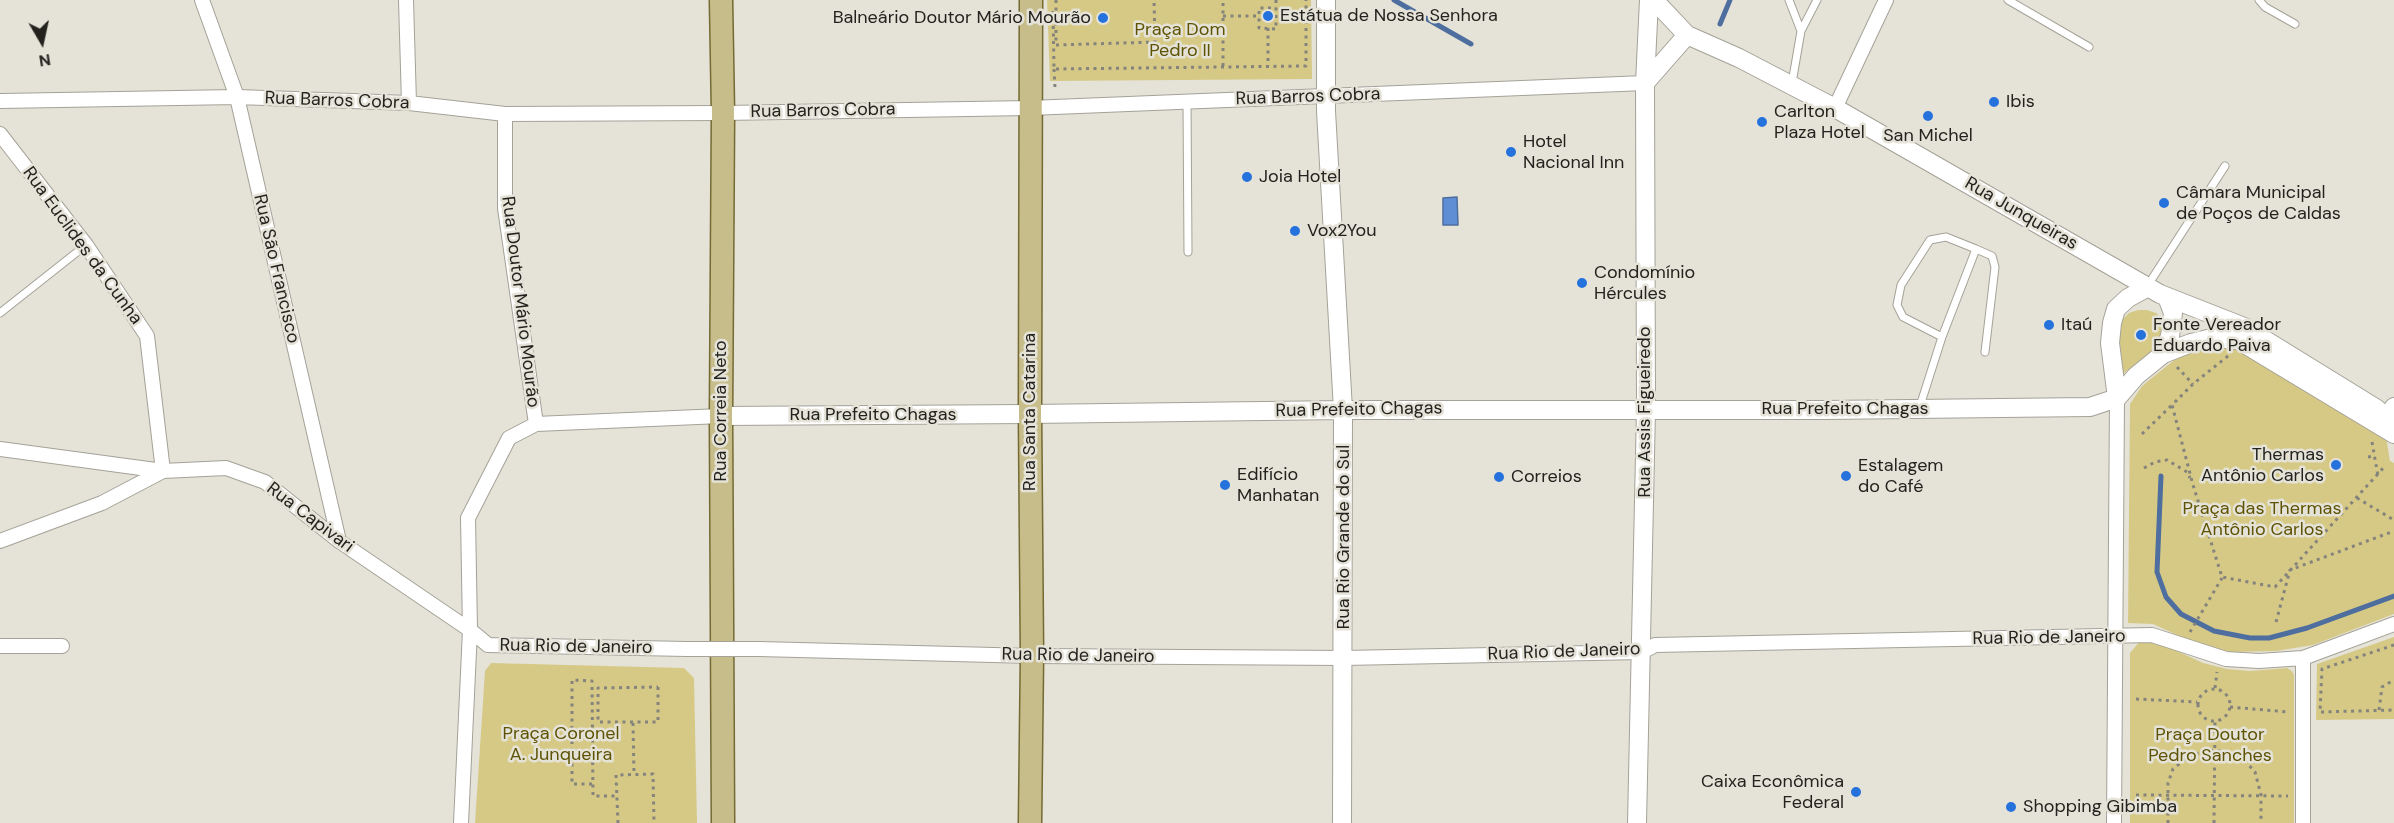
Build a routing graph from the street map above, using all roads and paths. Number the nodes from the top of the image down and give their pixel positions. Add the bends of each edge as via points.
1 (202, 0) edge
2 (406, 0) edge
3 (720, 0) edge
4 (1031, 0) edge
5 (1054, 0) edge
6 (1154, 0) edge
7 (1223, 0) edge
8 (1276, 0) edge
9 (1306, 0) edge
10 (1326, 0) edge
11 (1649, 0) edge
12 (1654, 0) edge
13 (1789, 0) edge
14 (1817, 0) edge
15 (1886, 0) edge
16 (2008, 0) edge
17 (2259, 0) edge
18 (1276, 8) junction
19 (1223, 16) junction
20 (1259, 16) junction
21 (2295, 24) dead end
22 (1268, 28) junction
23 (1801, 31) junction
24 (1687, 35) junction
25 (2089, 47) dead end
26 (1223, 66) junction
27 (1269, 66) junction
28 (1054, 69) junction
29 (1645, 83) junction
30 (1791, 85) junction
31 (1055, 88) dead end
32 (237, 97) junction
33 (1326, 97) junction
34 (0, 101) edge
35 (409, 102) junction
36 (1187, 102) junction
37 (1030, 108) junction
38 (1834, 108) junction
39 (723, 113) junction
40 (505, 114) junction
41 (0, 134) edge
42 (2225, 166) dead end
43 (86, 245) junction
44 (1976, 249) junction
45 (1188, 252) dead end
46 (2148, 286) junction
47 (2167, 297) junction
48 (0, 313) edge
49 (1942, 336) junction
50 (2236, 346) junction
51 (1985, 352) dead end
52 (2169, 360) junction
53 (2193, 384) junction
54 (2117, 398) junction
55 (2172, 405) junction
56 (1646, 408) junction
57 (1920, 408) junction
58 (1343, 410) junction
59 (1030, 414) junction
60 (720, 416) junction
61 (2391, 421) edge
62 (536, 424) junction
63 (2142, 434) dead end
64 (0, 449) edge
65 (2373, 449) dead end
66 (2374, 456) junction
67 (2368, 457) dead end
68 (2386, 465) dead end
69 (2144, 468) dead end
70 (163, 471) junction
71 (2378, 476) junction
72 (2193, 485) junction
73 (2357, 498) junction
74 (2394, 520) edge
75 (2394, 531) edge
76 (0, 541) edge
77 (339, 541) junction
78 (2290, 570) junction
79 (2222, 577) junction
80 (2277, 622) dead end
81 (2394, 624) edge
82 (470, 630) junction
83 (2188, 636) dead end
84 (2114, 637) junction
85 (2394, 645) edge
86 (0, 646) edge
87 (62, 646) dead end
88 (1642, 652) junction
89 (1032, 656) junction
90 (1344, 658) junction
91 (2303, 658) junction
92 (2217, 672) dead end
93 (2394, 680) edge
94 (592, 687) junction
95 (598, 688) junction
96 (2215, 688) junction
97 (2136, 699) dead end
98 (2198, 702) junction
99 (2230, 707) junction
100 (2379, 710) junction
101 (2394, 710) edge
102 (2289, 712) dead end
103 (2215, 721) junction
104 (633, 722) junction
105 (2214, 750) junction
106 (634, 775) junction
107 (592, 784) junction
108 (2136, 795) dead end
109 (2168, 795) junction
110 (2214, 795) junction
111 (2261, 795) junction
112 (617, 796) junction
113 (2288, 796) dead end
114 (461, 823) edge
115 (618, 823) edge
116 (654, 823) edge
117 (723, 823) edge
118 (1030, 823) edge
119 (1342, 823) edge
120 (1637, 823) edge
121 (2114, 823) edge
122 (2168, 823) edge
123 (2214, 823) edge
124 (2261, 823) edge
125 (2303, 823) edge

1 - 32 street, Rua São Francisco
2 - 35 street
3 - 39 main road, Rua Correia Neto
4 - 37 main road, Rua Santa Catarina
5 - 6 path via 1056,45 1155,42
5 - 28 path
7 - 19 path
8 - 18 path
9 - 27 path via 1306,66
10 - 33 street, Rua Rio Grande do Sul
11 - 29 street, Rua Assis Figueiredo
12 - 24 street, Rua Junqueiras
13 - 23 lane
14 - 23 lane
15 - 38 street
16 - 25 lane
17 - 21 lane via 2265,8
18 - 20 path via 1259,8
18 - 22 path via 1276,28
19 - 20 path
19 - 26 path
20 - 22 path via 1259,28
22 - 27 path
23 - 30 lane
24 - 29 street
24 - 30 street, Rua Junqueiras
26 - 27 path
26 - 28 path
28 - 31 path
29 - 33 street, Rua Barros Cobra
29 - 56 street, Rua Assis Figueiredo
30 - 38 street, Rua Junqueiras
32 - 34 street, Rua Barros Cobra
32 - 35 street, Rua Barros Cobra
32 - 77 street, Rua São Francisco
33 - 36 street, Rua Barros Cobra
33 - 58 street, Rua Rio Grande do Sul
35 - 40 street, Rua Barros Cobra
36 - 37 street, Rua Barros Cobra
36 - 45 lane
37 - 39 street, Rua Barros Cobra
37 - 59 main road, Rua Santa Catarina
38 - 46 street, Rua Junqueiras
39 - 40 street, Rua Barros Cobra
39 - 60 main road, Rua Correia Neto
40 - 62 street, Rua Doutor Mário Mourão via 506,208
41 - 43 street, Rua Euclides da Cunha
42 - 46 lane
43 - 48 lane
43 - 70 street, Rua Euclides da Cunha via 147,336
44 - 49 lane
44 - 49 lane via 1946,237 1930,240 1901,285 1897,305 1903,317
44 - 51 lane via 1992,256 1995,267
46 - 47 street, Rua Junqueiras
46 - 54 street via 2116,309 2112,323 2110,343
47 - 52 street via 2173,313
47 - 61 street, Rua Junqueiras via 2244,327
49 - 57 lane
50 - 52 street via 2212,338 2191,343
50 - 53 path
50 - 61 street, Rua Junqueiras
52 - 53 path
52 - 54 street via 2136,376
53 - 55 path
54 - 57 street, Rua Prefeito Chagas via 2090,407
54 - 84 street
55 - 63 path
55 - 72 path
56 - 57 street, Rua Prefeito Chagas
56 - 58 street, Rua Prefeito Chagas
56 - 88 street, Rua Assis Figueiredo
58 - 59 street, Rua Prefeito Chagas
58 - 90 street, Rua Rio Grande do Sul
59 - 60 street, Rua Prefeito Chagas
59 - 89 main road, Rua Santa Catarina
60 - 62 street, Rua Prefeito Chagas
60 - 117 main road, Rua Correia Neto
62 - 82 street, Rua Doutor Mário Mourão via 509,438 468,518
64 - 70 street
65 - 66 path
66 - 67 path
66 - 71 path
68 - 71 path
69 - 72 path via 2167,460 2187,472
70 - 76 street, Rua Capivari via 102,503
70 - 77 street, Rua Capivari via 226,468 266,482
71 - 73 path
72 - 79 path
73 - 74 path
73 - 78 path
75 - 78 path
77 - 82 street, Rua Capivari
78 - 79 path via 2275,587
78 - 80 path
79 - 83 path
81 - 91 street, Rua Rio de Janeiro
82 - 89 street, Rua Rio de Janeiro, bridge via 488,645
82 - 114 street, Rua Doutor Mário Mourão
84 - 88 street, Rua Rio de Janeiro via 1655,645
84 - 91 street, Rua Rio de Janeiro via 2152,635 2226,659
84 - 121 street
85 - 100 path via 2322,669 2320,712
86 - 87 street
88 - 90 street, Rua Rio de Janeiro
88 - 120 street, Rua Assis Figueiredo
89 - 90 street, Rua Rio de Janeiro
89 - 118 main road, Rua Santa Catarina
90 - 119 street, Rua Rio Grande do Sul
91 - 125 street
92 - 96 path
93 - 100 path via 2382,687
94 - 95 path
94 - 107 path
94 - 107 path via 592,681 572,680 572,784
95 - 104 path via 598,722
95 - 104 path via 658,687 658,722
96 - 98 path via 2205,691
96 - 99 path via 2228,697
97 - 98 path
98 - 103 path via 2201,714
99 - 102 path
99 - 103 path via 2225,717
100 - 101 path
103 - 105 path
104 - 106 path
105 - 109 path via 2201,751 2181,761 2173,769
105 - 110 path
105 - 111 path via 2233,752 2249,763
106 - 112 path via 616,775
106 - 116 path via 653,774
107 - 112 path via 592,796
108 - 109 path
109 - 110 path
109 - 122 path
110 - 111 path
110 - 123 path
111 - 113 path
111 - 124 path
112 - 115 path

